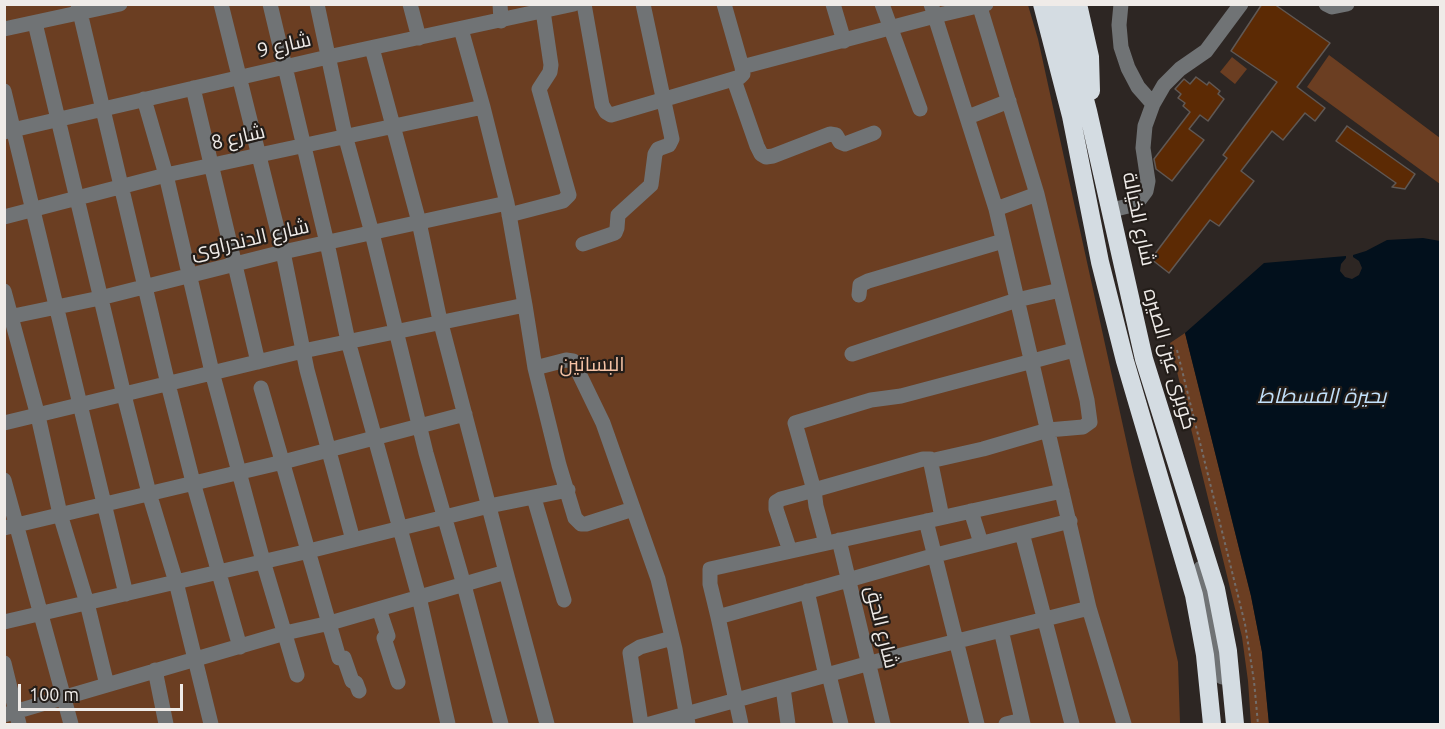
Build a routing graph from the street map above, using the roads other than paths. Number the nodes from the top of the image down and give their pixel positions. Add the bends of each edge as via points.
1 (120, 4) edge
2 (221, 4) edge
3 (270, 4) edge
4 (317, 4) edge
5 (410, 4) edge
6 (500, 4) edge
7 (574, 4) edge
8 (584, 4) edge
9 (643, 4) edge
10 (724, 4) edge
11 (832, 4) edge
12 (882, 4) edge
13 (1042, 4) edge
14 (1047, 4) edge
15 (1060, 4) edge
16 (1068, 4) edge
17 (1078, 4) edge
18 (1089, 4) edge
19 (1121, 4) edge
20 (1241, 4) edge
21 (1326, 4) edge
22 (1347, 4) edge
23 (982, 5) edge
24 (559, 6) edge
25 (79, 9) edge
26 (933, 10) edge
27 (543, 11) junction
28 (501, 21) junction
29 (35, 23) junction
30 (891, 28) junction
31 (4, 29) edge
32 (461, 29) junction
33 (1077, 36) junction
34 (419, 38) junction
35 (844, 40) junction
36 (372, 48) junction
37 (328, 57) junction
38 (284, 67) junction
39 (738, 73) junction
40 (239, 77) junction
41 (193, 88) junction
42 (4, 91) edge
43 (144, 99) junction
44 (664, 100) junction
45 (1010, 101) junction
46 (1153, 104) junction
47 (483, 106) junction
48 (101, 108) junction
49 (920, 109) dead end
50 (1088, 111) junction
51 (968, 117) junction
52 (58, 119) junction
53 (393, 125) junction
54 (9, 131) edge
55 (874, 133) dead end
56 (345, 135) junction
57 (303, 144) junction
58 (258, 154) junction
59 (211, 165) junction
60 (166, 175) junction
61 (121, 186) junction
62 (1037, 194) junction
63 (77, 197) junction
64 (1094, 204) junction
65 (1115, 204) junction
66 (32, 209) junction
67 (508, 209) junction
68 (996, 209) junction
69 (4, 217) edge
70 (419, 222) junction
71 (372, 233) junction
72 (1003, 241) junction
73 (327, 243) junction
74 (583, 244) dead end
75 (283, 252) junction
76 (236, 263) junction
77 (189, 275) junction
78 (144, 286) junction
79 (1060, 290) junction
80 (4, 291) edge
81 (859, 295) dead end
82 (100, 298) junction
83 (1017, 300) junction
84 (525, 305) junction
85 (56, 307) junction
86 (8, 317) edge
87 (440, 321) junction
88 (395, 331) junction
89 (348, 341) junction
90 (1074, 350) junction
91 (303, 351) junction
92 (852, 354) dead end
93 (1030, 361) junction
94 (258, 362) junction
95 (535, 368) junction
96 (212, 372) junction
97 (168, 384) junction
98 (261, 388) dead end
99 (124, 395) junction
100 (80, 405) junction
101 (465, 414) junction
102 (38, 416) junction
103 (4, 423) edge
104 (420, 426) junction
105 (1048, 430) junction
106 (375, 437) junction
107 (328, 450) junction
108 (930, 461) junction
109 (283, 462) junction
110 (239, 472) junction
111 (4, 480) edge
112 (193, 482) junction
113 (568, 490) junction
114 (814, 490) junction
115 (1062, 490) junction
116 (149, 493) junction
117 (534, 498) junction
118 (104, 504) junction
119 (489, 506) junction
120 (633, 509) junction
121 (971, 511) junction
122 (60, 514) junction
123 (444, 517) junction
124 (942, 517) junction
125 (926, 521) junction
126 (1070, 521) junction
127 (10, 527) edge
128 (399, 529) junction
129 (1022, 533) junction
130 (353, 540) junction
131 (832, 541) junction
132 (981, 543) junction
133 (309, 551) junction
134 (789, 551) junction
135 (936, 555) junction
136 (262, 561) junction
137 (218, 571) junction
138 (506, 572) junction
139 (849, 580) junction
140 (176, 582) junction
141 (464, 585) junction
142 (807, 591) junction
143 (126, 594) junction
144 (419, 597) junction
145 (564, 600) dead end
146 (87, 603) junction
147 (1089, 608) junction
148 (379, 609) junction
149 (40, 614) junction
150 (718, 617) junction
151 (1044, 619) junction
152 (4, 622) edge
153 (330, 623) junction
154 (1001, 630) junction
155 (285, 633) junction
156 (672, 638) junction
157 (957, 641) junction
158 (240, 647) junction
159 (196, 660) junction
160 (4, 663) edge
161 (870, 663) junction
162 (155, 670) junction
163 (297, 675) dead end
164 (827, 676) junction
165 (398, 682) dead end
166 (107, 685) junction
167 (783, 688) junction
168 (359, 691) dead end
169 (64, 698) junction
170 (735, 702) junction
171 (13, 717) edge
172 (687, 720) edge
173 (1023, 722) edge
174 (71, 724) edge
175 (166, 724) edge
176 (211, 724) edge
177 (448, 724) edge
178 (501, 724) edge
179 (547, 724) edge
180 (641, 724) edge
181 (650, 724) edge
182 (741, 724) edge
183 (788, 724) edge
184 (841, 724) edge
185 (884, 724) edge
186 (977, 724) edge
187 (1006, 724) edge
188 (1072, 724) edge
189 (1124, 724) edge
190 (1205, 724) edge
191 (1212, 724) edge
192 (1226, 724) edge
193 (1235, 724) edge

1 - 25 street
2 - 40 street
3 - 38 street
4 - 37 street
5 - 34 street
6 - 28 street
7 - 24 street, شارع 9
8 - 44 street via 606,112 617,114
9 - 44 street
10 - 39 street
11 - 35 street
12 - 30 street
13 - 191 highway via 1125,361 1194,595
14 - 64 street, شارع الخيالة
15 - 50 highway, كوبرى عين الصيره
16 - 33 street, شارع الخيالة
17 - 50 highway via 1090,57
18 - 33 street
19 - 46 street via 1120,36 1128,68
20 - 46 street via 1206,51 1180,69
21 - 22 street
23 - 26 street
23 - 45 street
24 - 27 street, شارع 9
25 - 29 street
25 - 48 street
26 - 30 street
26 - 51 street
27 - 28 street, شارع 9
27 - 67 street, شارع الدندراوى via 551,65 540,89 569,195 563,201
28 - 32 street, شارع 9
29 - 31 street
29 - 52 street
30 - 35 street
30 - 49 street
32 - 34 street, شارع 9
32 - 47 street
33 - 65 street, شارع الخيالة
34 - 36 street, شارع 9
35 - 39 street
36 - 37 street, شارع 9
36 - 53 street
37 - 38 street, شارع 9
37 - 56 street
38 - 40 street, شارع 9
38 - 57 street
39 - 44 street
39 - 55 street via 757,146 766,157 830,134 845,144
40 - 41 street, شارع 9
40 - 58 street
41 - 43 street, شارع 9
41 - 59 street
42 - 54 street
43 - 48 street, شارع 9
43 - 60 street
44 - 74 street via 672,139 655,154 651,185 618,215 615,233
45 - 51 street
45 - 62 street
46 - 65 street via 1143,148 1146,192 1132,205
47 - 53 street, شارع 8
47 - 67 street
48 - 52 street, شارع 9
48 - 61 street
50 - 193 highway, كوبرى عين الصيره via 1144,358 1216,589 1228,651
51 - 68 street
52 - 54 street, شارع 9
52 - 63 street
53 - 56 street, شارع 8
53 - 70 street
54 - 66 street
56 - 57 street, شارع 8
56 - 71 street
57 - 58 street, شارع 8
57 - 73 street
58 - 59 street, شارع 8
58 - 75 street
59 - 60 street, شارع 8
59 - 76 street
60 - 61 street, شارع 8
60 - 77 street
61 - 63 street, شارع 8
61 - 78 street
62 - 68 street
62 - 79 street
63 - 66 street, شارع 8
63 - 82 street
64 - 65 street
64 - 190 street, شارع الخيالة via 1194,619
65 - 192 street, شارع الخيالة via 1212,614
66 - 69 street, شارع 8
66 - 85 street
67 - 70 street, شارع الدندراوى
67 - 84 street
68 - 72 street
70 - 71 street, شارع الدندراوى
70 - 87 street
71 - 73 street, شارع الدندراوى
71 - 88 street
72 - 81 street via 868,280 860,285
72 - 83 street
73 - 75 street, شارع الدندراوى
73 - 89 street
75 - 76 street, شارع الدندراوى
75 - 91 street
76 - 77 street, شارع الدندراوى
76 - 94 street
77 - 78 street, شارع الدندراوى
77 - 96 street
78 - 82 street, شارع الدندراوى
78 - 97 street
79 - 83 street
79 - 90 street
80 - 86 street
82 - 85 street, شارع الدندراوى
82 - 99 street
83 - 92 street
83 - 93 street
84 - 87 street
84 - 95 street
85 - 86 street, شارع الدندراوى
85 - 100 street
86 - 102 street
87 - 88 street
87 - 101 street
88 - 89 street
88 - 104 street
89 - 91 street
89 - 106 street
90 - 93 street
90 - 105 street via 1090,422 1083,427
91 - 94 street
91 - 107 street
93 - 105 street
93 - 114 street, شارع الحق via 797,422
94 - 96 street
95 - 113 street
95 - 120 street via 566,360 575,362 606,430
96 - 97 street
96 - 110 street
97 - 99 street
97 - 112 street
98 - 109 street
99 - 100 street
99 - 116 street
100 - 102 street
100 - 118 street
101 - 104 street
101 - 119 street
102 - 103 street
102 - 122 street
104 - 106 street
104 - 123 street
105 - 108 street
105 - 115 street
106 - 107 street
106 - 128 street
107 - 109 street
107 - 130 street
108 - 114 street via 923,459
108 - 124 street
109 - 110 street
109 - 133 street
110 - 112 street
110 - 136 street
111 - 127 street
112 - 116 street
112 - 137 street
113 - 117 street
113 - 120 street via 575,518 581,524
114 - 131 street, شارع الحق via 816,506
114 - 134 street via 776,502
115 - 121 street
115 - 126 street
116 - 118 street
116 - 140 street
117 - 119 street
117 - 145 street
118 - 122 street
118 - 143 street
119 - 123 street
119 - 138 street
120 - 156 street via 658,579
121 - 124 street
121 - 132 street
122 - 127 street
122 - 146 street
123 - 128 street
123 - 141 street
124 - 125 street
125 - 131 street
125 - 135 street
126 - 129 street
126 - 147 street
127 - 149 street
128 - 130 street
128 - 144 street
129 - 132 street
129 - 151 street
130 - 133 street
131 - 134 street
131 - 139 street, شارع الحق
132 - 135 street
133 - 136 street
133 - 153 street
134 - 150 street via 710,569
135 - 139 street
135 - 157 street
136 - 137 street
136 - 155 street
137 - 140 street
137 - 158 street
138 - 141 street
138 - 179 street
139 - 142 street
139 - 161 street, شارع الحق
140 - 143 street
140 - 159 street
141 - 144 street
141 - 178 street
142 - 150 street
142 - 164 street
143 - 146 street
144 - 148 street
144 - 177 street
146 - 149 street
146 - 166 street
147 - 151 street
147 - 189 street
148 - 153 street
148 - 165 street
149 - 152 street
149 - 169 street
150 - 170 street
151 - 154 street
151 - 188 street
153 - 155 street
153 - 168 street via 339,658 344,658
154 - 157 street
154 - 173 street
155 - 158 street
155 - 163 street
156 - 172 street
156 - 180 street via 630,653
157 - 161 street
157 - 186 street
158 - 159 street
159 - 162 street
159 - 176 street
160 - 171 street
161 - 164 street
161 - 185 street, شارع الحق
162 - 166 street
162 - 175 street
164 - 167 street
164 - 184 street
166 - 169 street
167 - 170 street
167 - 183 street
169 - 171 street
169 - 174 street
170 - 172 street
170 - 182 street
172 - 181 street
173 - 187 street

